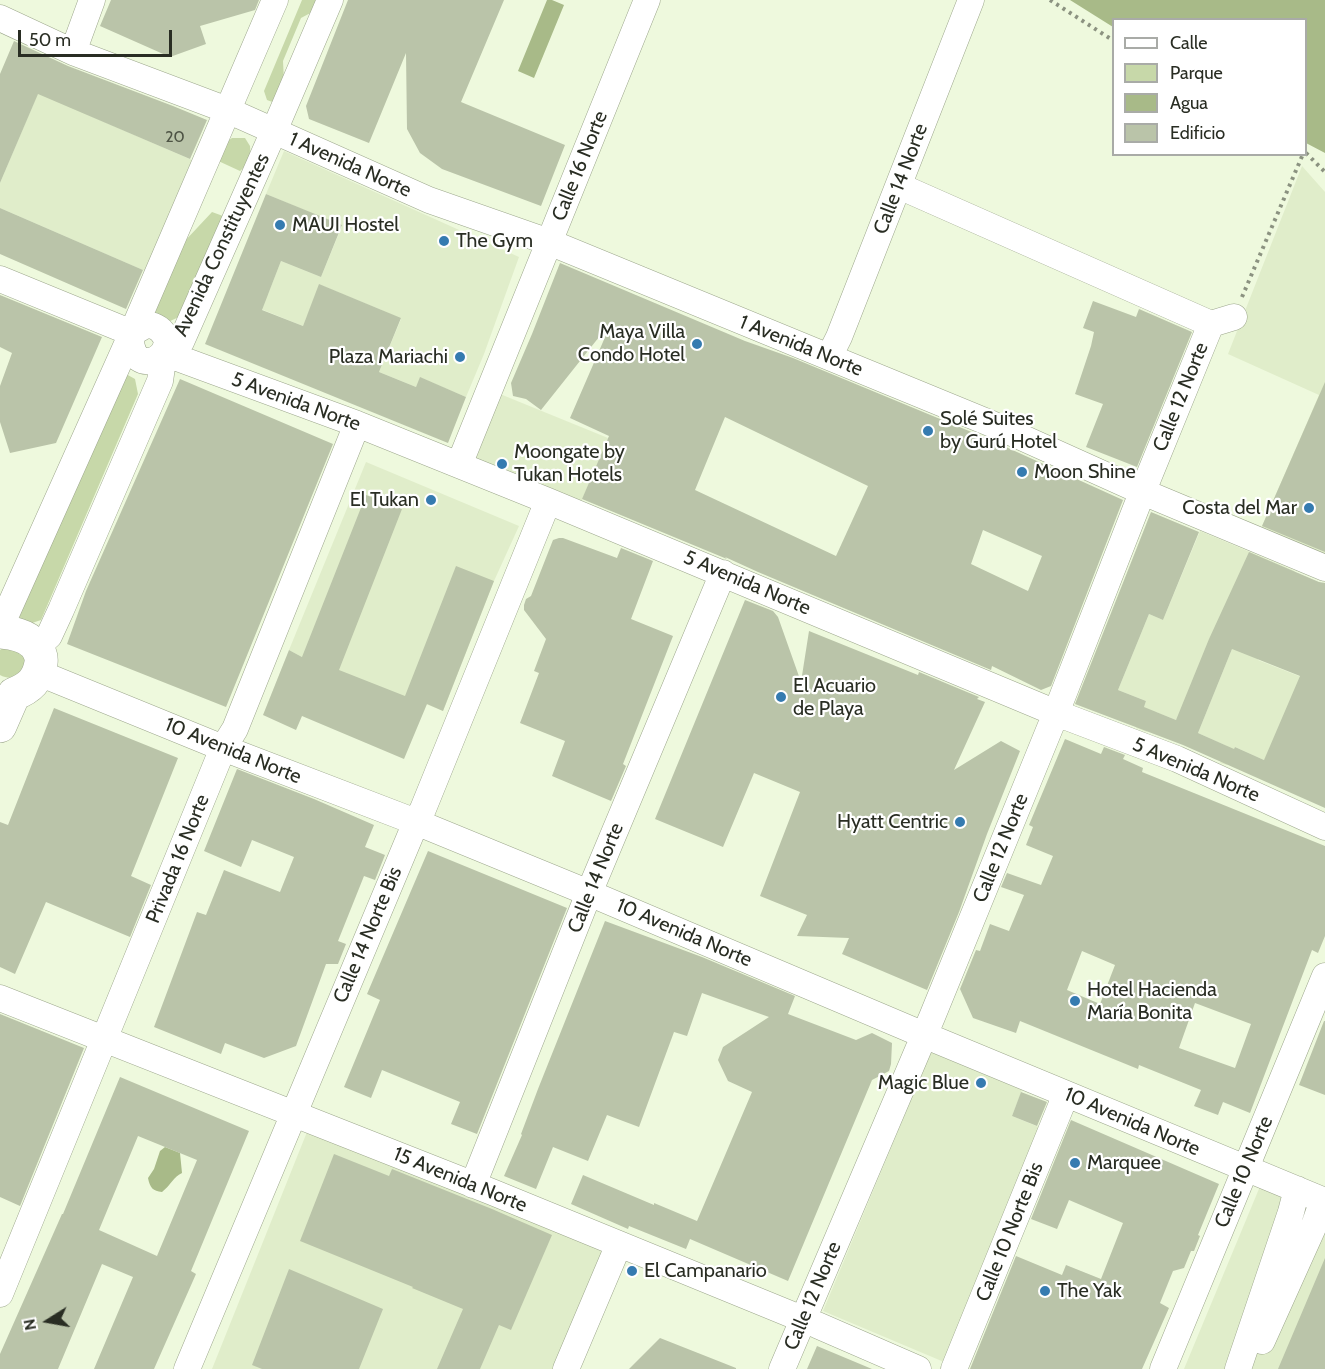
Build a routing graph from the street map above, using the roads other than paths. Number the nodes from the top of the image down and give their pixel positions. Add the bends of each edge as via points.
1 (92, 0) edge
2 (275, 0) edge
3 (330, 0) edge
4 (647, 0) edge
5 (971, 0) edge
6 (0, 18) edge
7 (73, 52) junction
8 (227, 110) junction
9 (274, 131) junction
10 (899, 186) junction
11 (549, 242) junction
12 (0, 279) edge
13 (132, 333) junction
14 (164, 353) junction
15 (829, 357) junction
16 (357, 424) junction
17 (459, 465) junction
18 (1143, 492) junction
19 (548, 501) junction
20 (1325, 568) edge
21 (723, 573) junction
22 (0, 630) edge
23 (38, 659) junction
24 (1056, 713) junction
25 (0, 726) edge
26 (223, 748) junction
27 (416, 822) junction
28 (1325, 827) edge
29 (589, 893) junction
30 (1325, 975) edge
31 (0, 998) edge
32 (924, 1035) junction
33 (105, 1039) junction
34 (1066, 1094) junction
35 (293, 1114) junction
36 (1245, 1169) junction
37 (473, 1185) junction
38 (1297, 1189) junction
39 (1324, 1201) edge
40 (619, 1244) junction
41 (0, 1294) edge
42 (804, 1320) junction
43 (187, 1369) edge
44 (566, 1369) edge
45 (782, 1369) edge
46 (918, 1369) edge
47 (954, 1369) edge
48 (1163, 1369) edge
49 (1238, 1369) edge
50 (1250, 1369) edge

1 - 7 street
2 - 8 street
3 - 9 street, Avenida Constituyentes
4 - 11 street, Calle 16 Norte
5 - 10 street, Calle 14 Norte
6 - 7 street
7 - 8 street
8 - 9 street, 1 Avenida Norte
8 - 13 street
9 - 11 street, 1 Avenida Norte via 429,200
9 - 14 street, Avenida Constituyentes via 181,342
10 - 15 street, Calle 14 Norte
10 - 18 street, Calle 12 Norte via 1222,320
11 - 15 street, 1 Avenida Norte
11 - 17 street, Calle 16 Norte
12 - 13 street
13 - 14 street via 132,350 139,359 150,361
13 - 22 street
14 - 16 street, 5 Avenida Norte
14 - 23 street, Avenida Constituyentes via 160,381
15 - 18 street, 1 Avenida Norte
16 - 17 street, 5 Avenida Norte
16 - 26 street, Privada 16 Norte via 235,729
17 - 19 street, 5 Avenida Norte
18 - 20 street, 1 Avenida Norte
18 - 24 street, Calle 12 Norte
19 - 21 street, 5 Avenida Norte
19 - 27 street, Calle 14 Norte Bis
21 - 24 street, 5 Avenida Norte
21 - 29 street, Calle 14 Norte
22 - 23 main road via 26,638
23 - 25 main road, Avenida Constituyentes via 34,682 14,694
23 - 26 street, 10 Avenida Norte
24 - 28 street, 5 Avenida Norte via 1177,759
24 - 32 street, Calle 12 Norte
26 - 27 street, 10 Avenida Norte
26 - 33 street, Privada 16 Norte
27 - 29 street, 10 Avenida Norte
27 - 35 street, Calle 14 Norte Bis
29 - 32 street, 10 Avenida Norte
29 - 37 street, Calle 14 Norte
30 - 36 street, Calle 10 Norte
31 - 33 street, 15 Avenida Norte
32 - 34 street, 10 Avenida Norte
32 - 42 street, Calle 12 Norte
33 - 35 street, 15 Avenida Norte
33 - 41 street, Privada 16 Norte
34 - 36 street, 10 Avenida Norte
34 - 47 street, Calle 10 Norte Bis
35 - 37 street, 15 Avenida Norte
35 - 43 street, Calle 14 Norte Bis
36 - 38 street, 10 Avenida Norte
36 - 48 street, Calle 10 Norte
37 - 40 street, 15 Avenida Norte
38 - 39 street, 10 Avenida Norte
38 - 49 street
39 - 50 street
40 - 42 street, 15 Avenida Norte
40 - 44 street
42 - 45 street, Calle 12 Norte
42 - 46 street, 15 Avenida Norte

